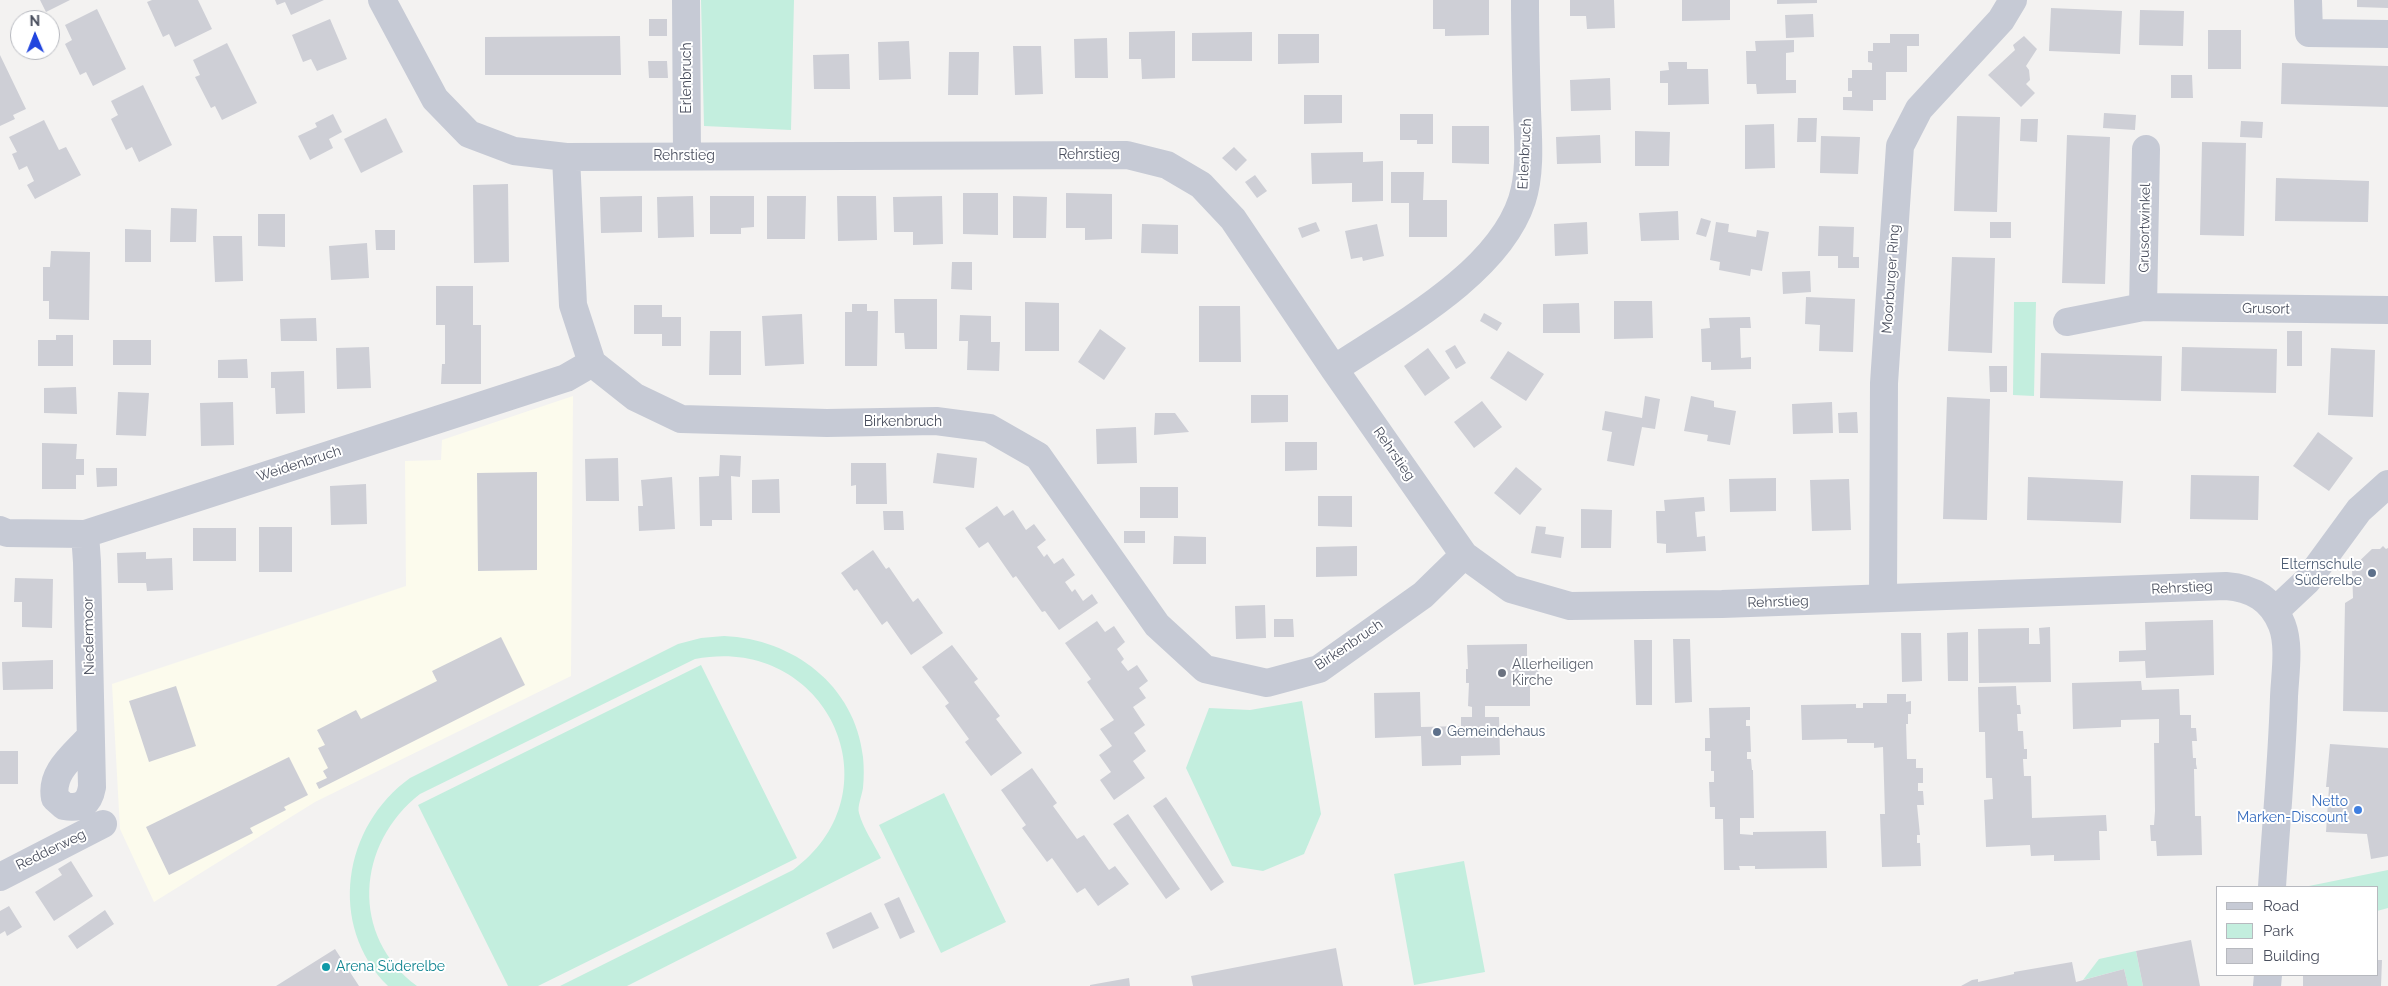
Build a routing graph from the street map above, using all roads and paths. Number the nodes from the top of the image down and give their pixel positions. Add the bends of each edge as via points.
1 (382, 0) edge
2 (686, 0) edge
3 (1524, 0) edge
4 (2013, 0) edge
5 (2308, 0) edge
6 (2388, 34) edge
7 (2146, 149) dead end
8 (687, 156) junction
9 (566, 157) junction
10 (2143, 307) junction
11 (2388, 310) edge
12 (2067, 322) dead end
13 (592, 363) junction
14 (1334, 369) junction
15 (2388, 484) edge
16 (0, 530) edge
17 (85, 534) junction
18 (1464, 555) junction
19 (1883, 598) junction
20 (2275, 611) junction
21 (90, 737) dead end
22 (103, 824) dead end
23 (0, 877) edge
24 (2272, 886) edge

1 - 9 street, Rehrstieg via 435,100 469,134 514,151
2 - 8 street, Erlenbruch
3 - 14 street, Erlenbruch via 1527,165 1516,215 1495,248 1464,280
4 - 19 street, Moorburger Ring via 2000,20 1919,109 1900,146 1884,383
5 - 6 street via 2309,34
7 - 10 street, Grusortwinkel
8 - 9 street, Rehrstieg
8 - 14 street, Rehrstieg via 1127,155 1167,165 1201,185 1233,219
9 - 13 street via 573,305
10 - 11 street, Grusort
10 - 12 street, Grusort
13 - 17 street, Weidenbruch via 566,378
13 - 18 street, Birkenbruch via 635,397 680,419 827,423 936,421 989,428 1038,456 1157,625 1205,669 1267,683 1319,669 1423,595
14 - 18 street, Rehrstieg
15 - 20 street via 2358,510 2307,581
16 - 17 street, Weidenbruch via 7,533
17 - 21 street, Niedermoor
18 - 19 street, Rehrstieg via 1511,588 1570,606
19 - 20 street, Rehrstieg via 2226,586 2254,592
20 - 24 street, Rehrstieg via 2284,630 2286,655
22 - 23 street, Redderweg

